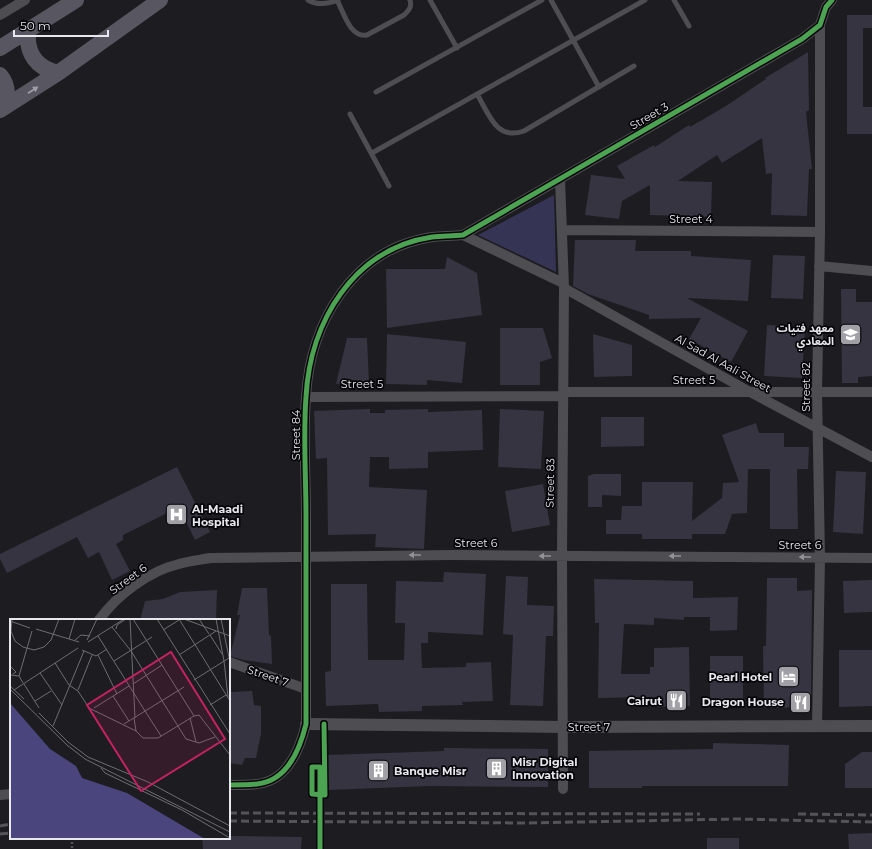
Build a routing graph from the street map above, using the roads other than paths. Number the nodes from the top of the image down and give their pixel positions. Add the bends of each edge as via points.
1 (25, 0) edge
2 (76, 0) edge
3 (160, 0) edge
4 (308, 0) edge
5 (338, 0) edge
6 (410, 0) edge
7 (542, 0) edge
8 (551, 0) edge
9 (645, 0) edge
10 (674, 0) edge
11 (832, 0) edge
12 (433, 1) edge
13 (0, 15) edge
14 (820, 25) junction
15 (689, 26) dead end
16 (28, 31) junction
17 (573, 40) junction
18 (0, 48) edge
19 (457, 48) junction
20 (634, 66) dead end
21 (58, 73) junction
22 (0, 75) edge
23 (599, 87) junction
24 (376, 92) dead end
25 (477, 94) junction
26 (2, 108) edge
27 (350, 114) dead end
28 (372, 153) junction
29 (560, 179) junction
30 (389, 186) dead end
31 (562, 230) junction
32 (820, 232) junction
33 (463, 235) junction
34 (819, 266) junction
35 (872, 271) edge
36 (564, 286) junction
37 (750, 392) junction
38 (817, 392) junction
39 (872, 392) edge
40 (563, 394) junction
41 (306, 397) junction
42 (818, 428) junction
43 (872, 456) edge
44 (306, 556) junction
45 (562, 556) junction
46 (820, 558) junction
47 (872, 558) edge
48 (102, 619) edge
49 (230, 662) edge
50 (306, 689) junction
51 (306, 724) junction
52 (818, 726) junction
53 (872, 726) edge
54 (564, 727) junction
55 (230, 785) edge
56 (563, 789) dead end
57 (10, 794) edge
58 (0, 795) edge

1 - 13 street
2 - 16 highway
3 - 21 highway
4 - 5 lane via 325,4
5 - 6 lane via 355,34 361,36 404,15 409,11
7 - 19 lane
8 - 17 lane
9 - 17 lane
10 - 15 lane
11 - 14 street via 826,7
12 - 19 lane
14 - 29 street, Street 3 via 795,43
14 - 32 street, Street 82
16 - 18 highway
16 - 21 highway via 28,46 34,59 44,68
17 - 23 lane
17 - 25 lane
19 - 24 lane
20 - 23 lane
26 -> 21 highway
22 - 26 highway via 6,87 7,97
23 - 25 lane via 513,135 502,132 494,123
25 - 28 lane
27 - 28 lane
28 - 30 lane
29 - 31 street, Street 83
29 - 33 street, Street 3
31 - 32 street, Street 4
31 - 36 street, Street 83
32 - 34 street, Street 82
33 - 36 street, Al Sad Al Aali Street
33 - 41 street, Street 84 via 431,237 401,246 378,258 357,275 340,294 326,316 316,340
34 - 35 street
34 - 38 street, Street 82
36 - 37 street, Al Sad Al Aali Street
36 - 40 street, Street 83
37 - 38 street, Street 5
37 - 40 street, Street 5
37 - 42 street, Al Sad Al Aali Street
38 - 39 street, Street 5
38 - 42 street, Street 82
40 - 41 street, Street 5
40 - 45 street, Street 83
41 - 44 street, Street 84
42 - 43 street, Al Sad Al Aali Street
42 - 46 street, Street 82
45 -> 44 street, Street 6
44 - 48 street, Street 6 via 210,558 178,564 148,577 122,596
44 - 50 street, Street 84
46 -> 45 street, Street 6
45 - 54 street, Street 83
46 - 47 street, Street 6
46 - 52 street, Street 82
49 - 50 street, Street 7
50 - 51 street, Street 84
51 - 54 street, Street 7
51 - 55 street, Street 84 via 303,740 286,768 273,778 258,784
52 - 53 street, Street 7
52 - 54 street, Street 7
54 - 56 street, Street 83
57 - 58 street

